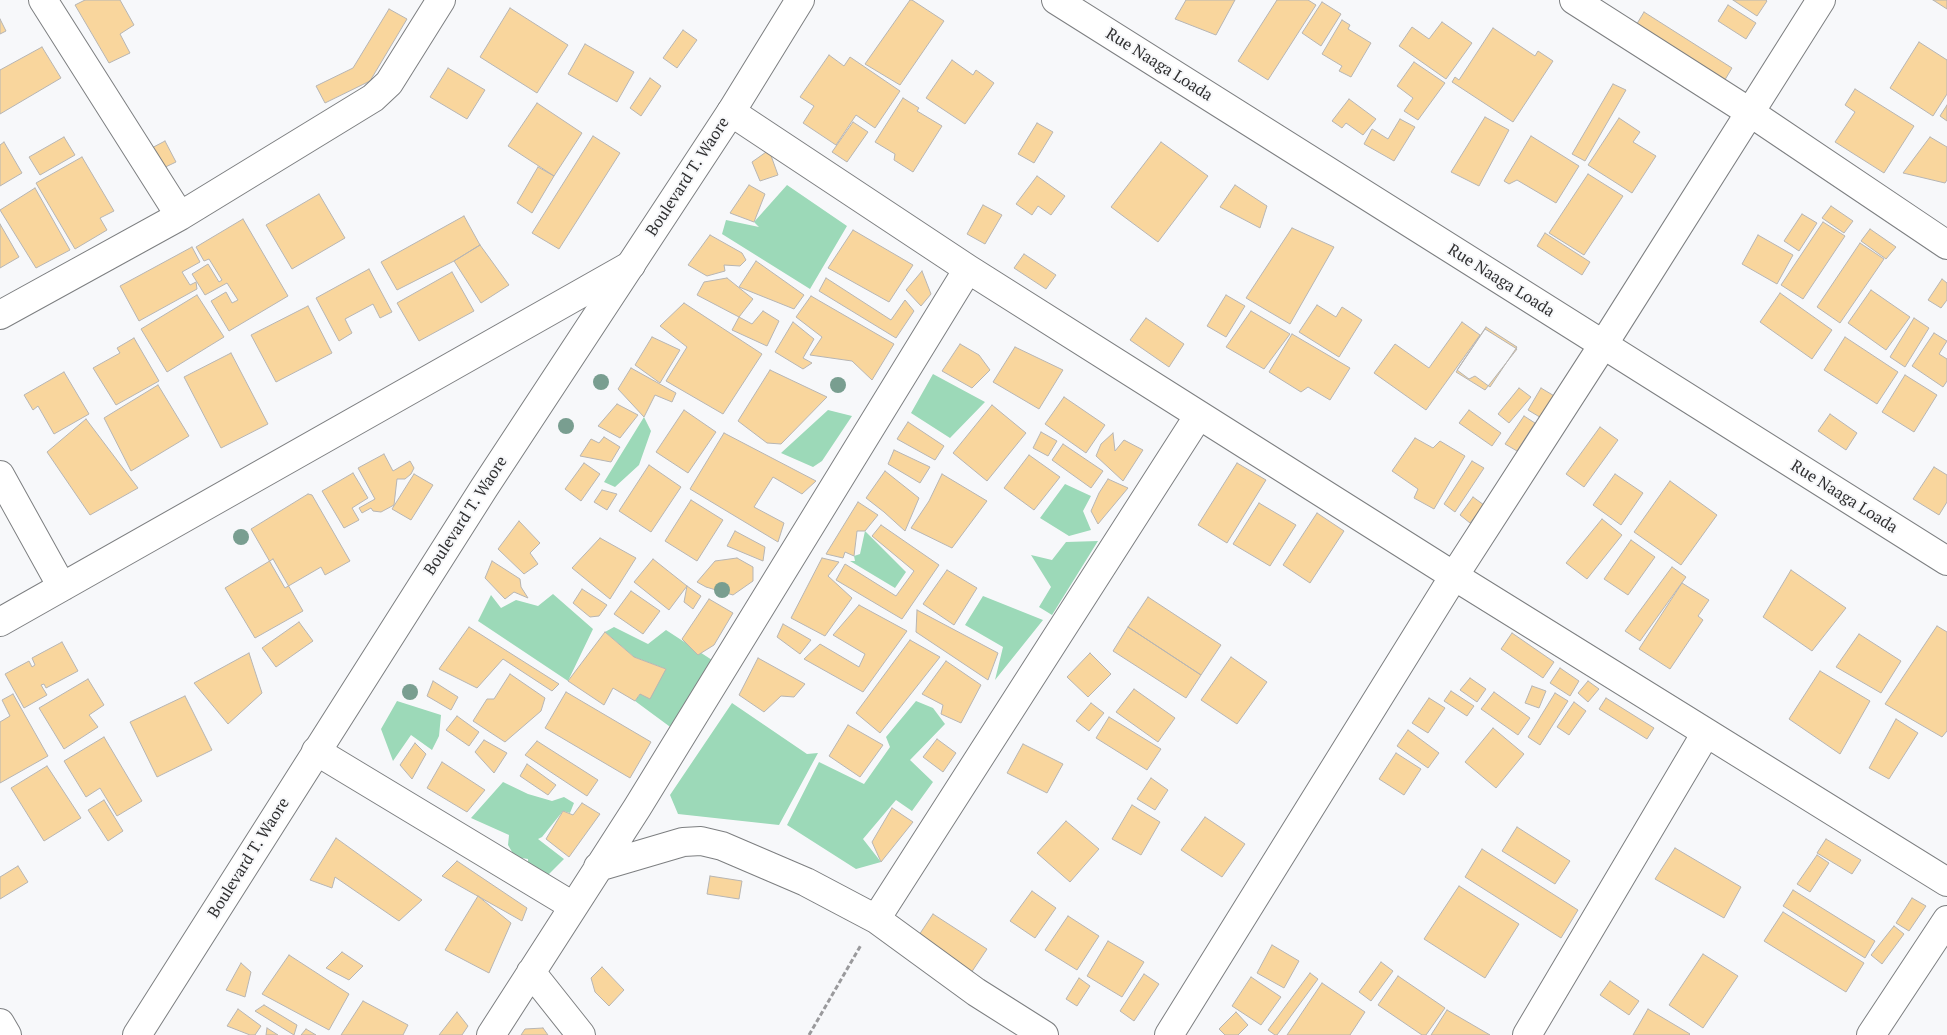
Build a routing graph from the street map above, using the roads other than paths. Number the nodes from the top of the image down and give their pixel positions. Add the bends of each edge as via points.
1 (43, 0) edge
2 (441, 0) edge
3 (800, 0) edge
4 (1056, 0) edge
5 (1574, 0) edge
6 (1821, 0) edge
7 (731, 112) junction
8 (1751, 112) junction
9 (180, 216) junction
10 (1947, 245) edge
11 (631, 265) junction
12 (968, 269) junction
13 (0, 316) edge
14 (1604, 345) junction
15 (1199, 415) junction
16 (0, 475) edge
17 (1947, 561) edge
18 (1454, 576) junction
19 (62, 587) junction
20 (0, 622) edge
21 (1706, 733) junction
22 (316, 751) junction
23 (598, 867) junction
24 (1947, 882) edge
25 (573, 906) junction
26 (876, 920) junction
27 (1947, 920) edge
28 (530, 972) junction
29 (0, 1023) edge
30 (7, 1035) edge
31 (137, 1035) edge
32 (491, 1035) edge
33 (581, 1035) edge
34 (1044, 1035) edge
35 (1169, 1035) edge
36 (1527, 1035) edge
37 (1871, 1035) edge

1 - 9 street
2 - 9 street via 389,83 373,98
3 - 7 street, Boulevard T. Waore
4 - 14 street, Rue Naaga Loada
5 - 8 street
6 - 8 street
7 - 11 street, Boulevard T. Waore
7 - 12 street
8 - 10 street
8 - 14 street
9 - 13 street
11 - 19 street
11 - 22 street, Boulevard T. Waore
12 - 15 street
12 - 23 street
14 - 17 street, Rue Naaga Loada
14 - 18 street
15 - 18 street
15 - 26 street
16 - 19 street
18 - 21 street
18 - 35 street
19 - 20 street
21 - 24 street
21 - 36 street
22 - 25 street
22 - 31 street, Boulevard T. Waore
23 - 25 street
23 - 26 street via 683,842 701,841 722,846 806,882
25 - 28 street
26 - 34 street via 976,992
27 - 37 street
28 - 32 street
28 - 33 street
29 - 30 street

